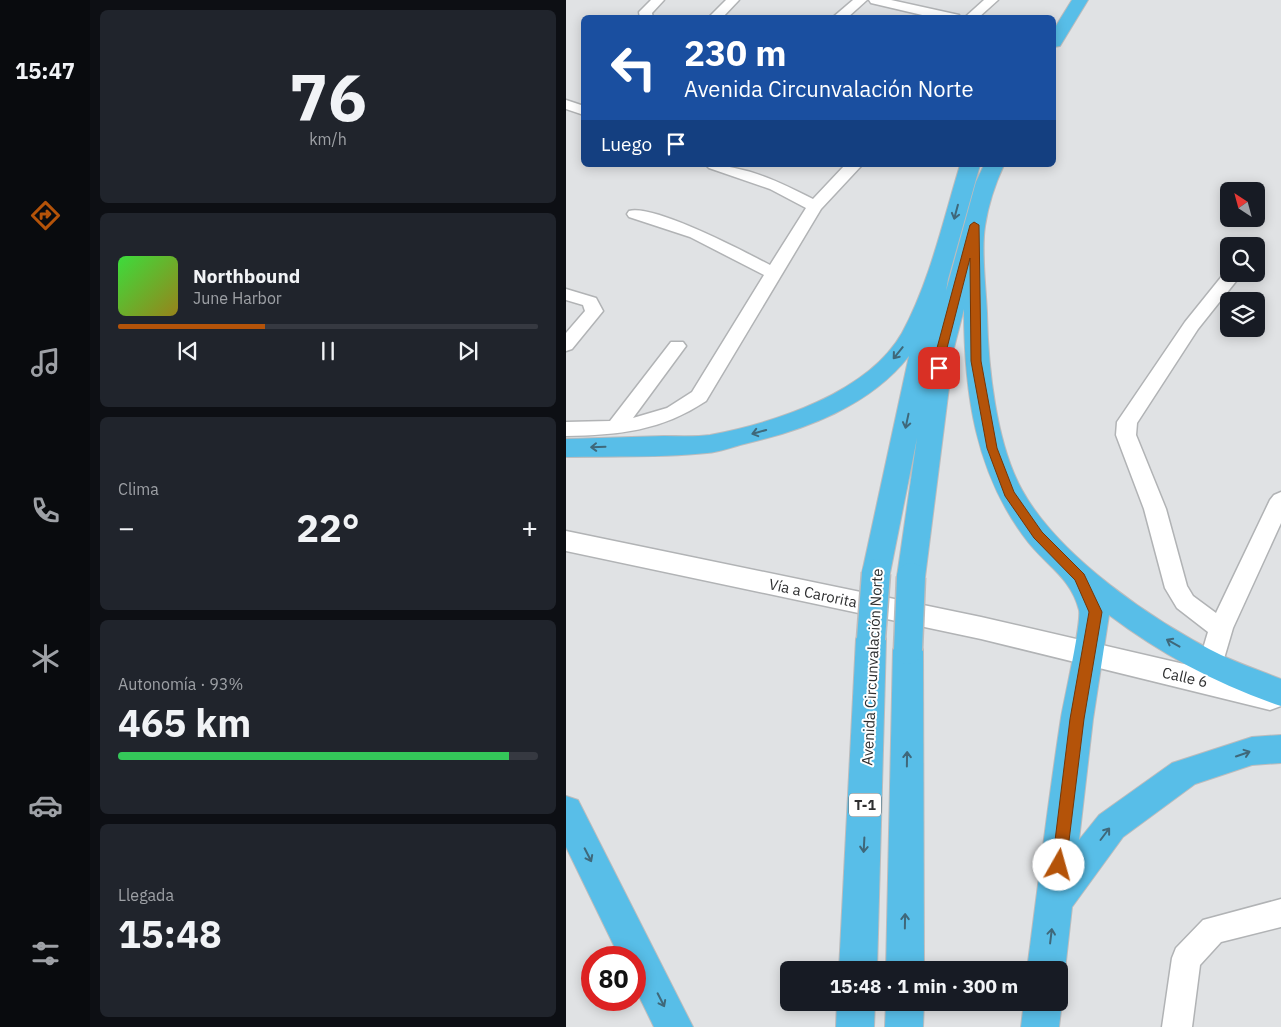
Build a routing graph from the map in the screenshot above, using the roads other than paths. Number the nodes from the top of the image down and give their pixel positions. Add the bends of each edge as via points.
1 (658, 0) edge
2 (733, 0) edge
3 (860, 0) edge
4 (875, 0) edge
5 (951, 0) edge
6 (992, 0) edge
7 (1080, 0) edge
8 (937, 14) junction
9 (646, 15) edge
10 (717, 15) edge
11 (842, 15) edge
12 (941, 15) edge
13 (974, 15) edge
14 (1056, 39) edge
15 (566, 104) edge
16 (581, 110) edge
17 (720, 167) edge
18 (852, 167) edge
19 (969, 167) edge
20 (993, 167) edge
21 (815, 206) junction
22 (635, 214) dead end
23 (974, 225) junction
24 (773, 273) junction
25 (937, 280) junction
26 (1226, 282) edge
27 (566, 294) edge
28 (566, 345) edge
29 (677, 346) dead end
30 (616, 426) junction
31 (566, 429) edge
32 (566, 448) edge
33 (1280, 501) edge
34 (566, 541) edge
35 (1080, 577) junction
36 (1221, 628) junction
37 (1088, 655) junction
38 (1208, 673) junction
39 (1281, 693) edge
40 (1281, 699) edge
41 (1281, 749) edge
42 (566, 812) edge
43 (1055, 902) junction
44 (1281, 913) edge
45 (858, 961) edge
46 (905, 961) edge
47 (1047, 961) edge
48 (856, 1011) edge
49 (904, 1011) edge
50 (1042, 1011) edge
51 (674, 1027) edge
52 (855, 1027) edge
53 (904, 1027) edge
54 (1040, 1027) edge
55 (1177, 1027) edge

1 - 9 street
2 - 10 street
3 - 11 street
4 - 8 street
5 - 8 street
6 - 13 street
7 - 14 highway
8 - 12 street
15 - 16 street
17 - 21 street via 776,186
18 - 21 street
19 -> 25 highway, Avenida Circunvalación Norte / T-1
20 - 23 highway
21 - 24 street
22 - 24 street via 696,234
23 - 35 highway via 976,361 992,448 1009,493 1038,535
46 -> 23 highway, bridge via 911,577 942,348
24 - 30 street via 700,396 670,414
25 -> 32 highway via 912,336 886,368 851,395 802,418 708,444
25 -> 45 highway, Avenida Circunvalación Norte / T-1, bridge via 876,573
26 - 36 street via 1191,326 1127,422 1126,435 1155,509 1176,588 1190,606
27 - 28 street via 590,302 594,311
29 - 30 street
30 - 31 street
33 - 36 street
34 - 37 street, Vía a Carorita via 981,628
35 - 37 highway via 1096,612
38 -> 35 highway
36 - 38 street
37 - 38 street, Calle 6
37 - 43 highway
38 - 39 highway
38 - 40 street, Calle 6
43 -> 41 highway via 1111,826 1184,774 1252,751
42 -> 51 highway
47 -> 43 highway
44 - 55 street via 1213,930 1186,958
48 - 52 highway
49 - 53 highway
50 - 54 highway

